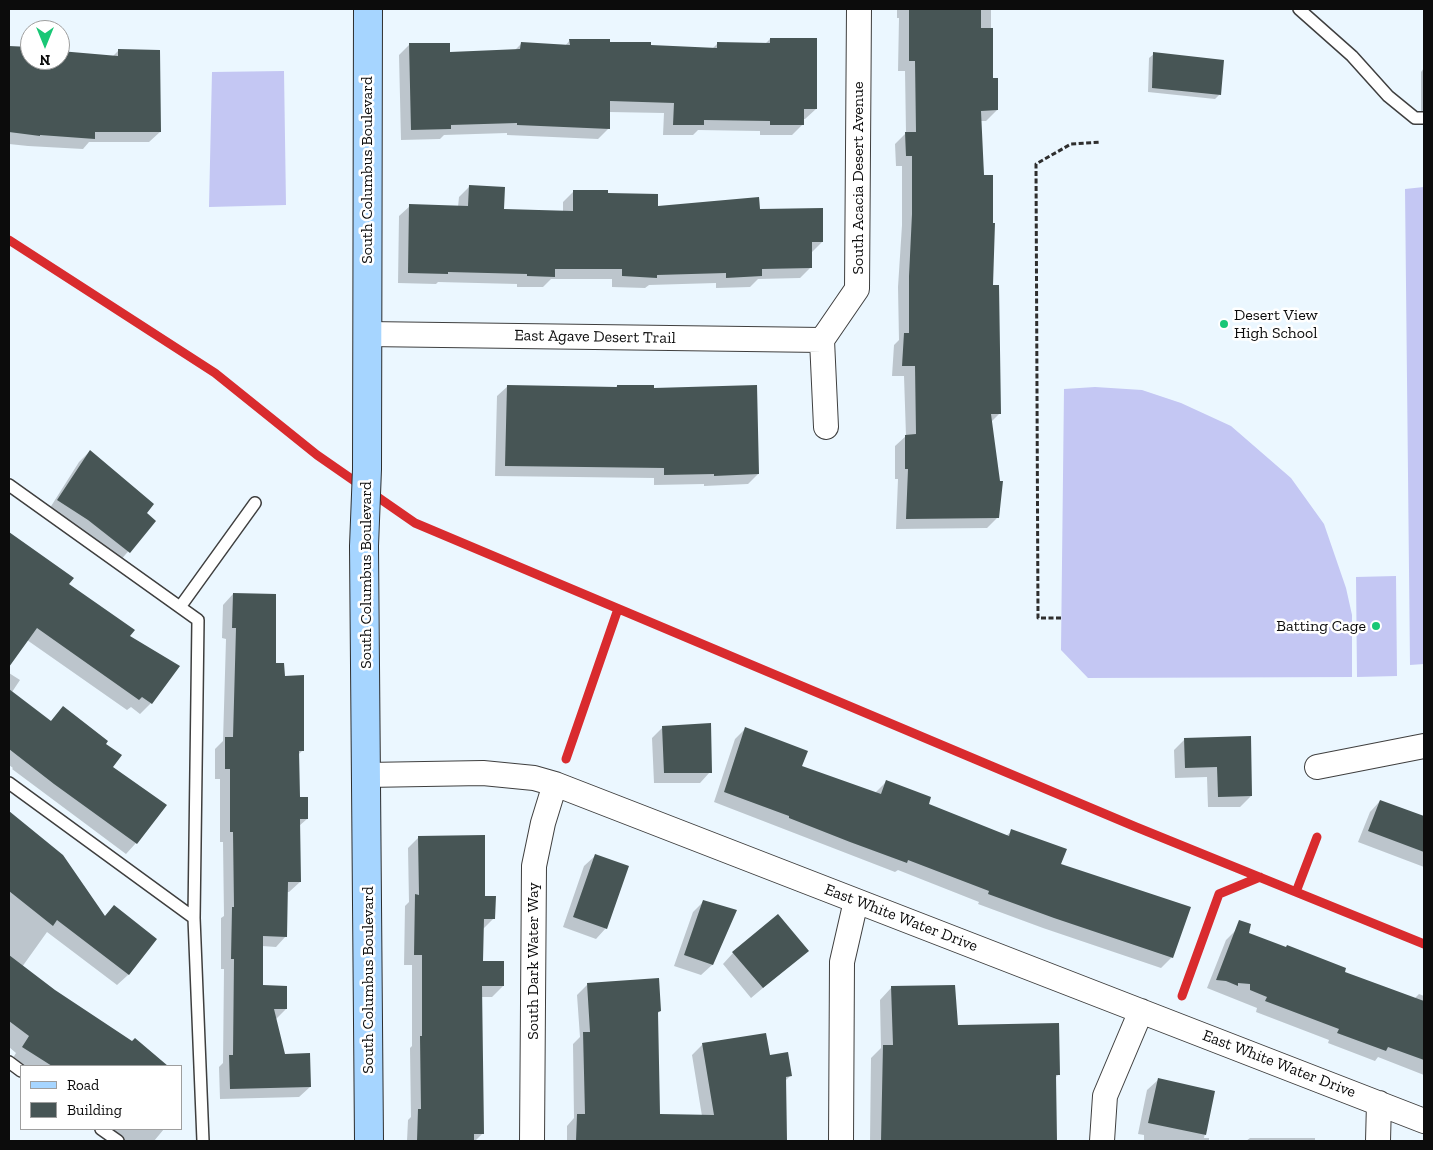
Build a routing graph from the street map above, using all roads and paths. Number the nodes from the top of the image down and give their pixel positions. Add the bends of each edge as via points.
1 (368, 9) edge
2 (859, 9) edge
3 (1299, 9) edge
4 (1424, 118) edge
5 (1100, 142) dead end
6 (367, 334) junction
7 (822, 340) junction
8 (826, 427) dead end
9 (9, 485) edge
10 (255, 503) dead end
11 (180, 607) junction
12 (1061, 618) dead end
13 (1424, 746) edge
14 (1317, 767) dead end
15 (366, 775) junction
16 (9, 783) edge
17 (555, 784) junction
18 (856, 901) junction
19 (194, 918) junction
20 (1141, 1010) junction
21 (9, 1062) edge
22 (20, 1070) edge
23 (1379, 1104) junction
24 (1424, 1121) edge
25 (102, 1130) edge
26 (118, 1141) edge
27 (203, 1141) edge
28 (369, 1141) edge
29 (532, 1141) edge
30 (841, 1141) edge
31 (1102, 1141) edge
32 (1378, 1141) edge

1 - 6 street, South Columbus Boulevard
2 - 7 street, South Acacia Desert Avenue via 857,289
3 - 4 lane via 1352,56 1388,96 1415,118
5 - 12 path via 1071,144 1036,164 1038,618
6 - 7 street, East Agave Desert Trail
6 - 15 street, South Columbus Boulevard via 364,546
7 - 8 street
9 - 11 lane
10 - 11 lane
11 - 19 lane via 198,620
13 - 14 street
15 - 17 street, East White Water Drive via 483,773 534,778
15 - 28 street, South Columbus Boulevard
16 - 19 lane
17 - 18 street, East White Water Drive
17 - 29 street, South Dark Water Way via 534,866
18 - 20 street, East White Water Drive
18 - 30 street via 842,962
19 - 27 lane
20 - 23 street, East White Water Drive
20 - 31 street via 1105,1096
21 - 22 lane
23 - 24 street, East White Water Drive
23 - 32 street
25 - 26 lane

